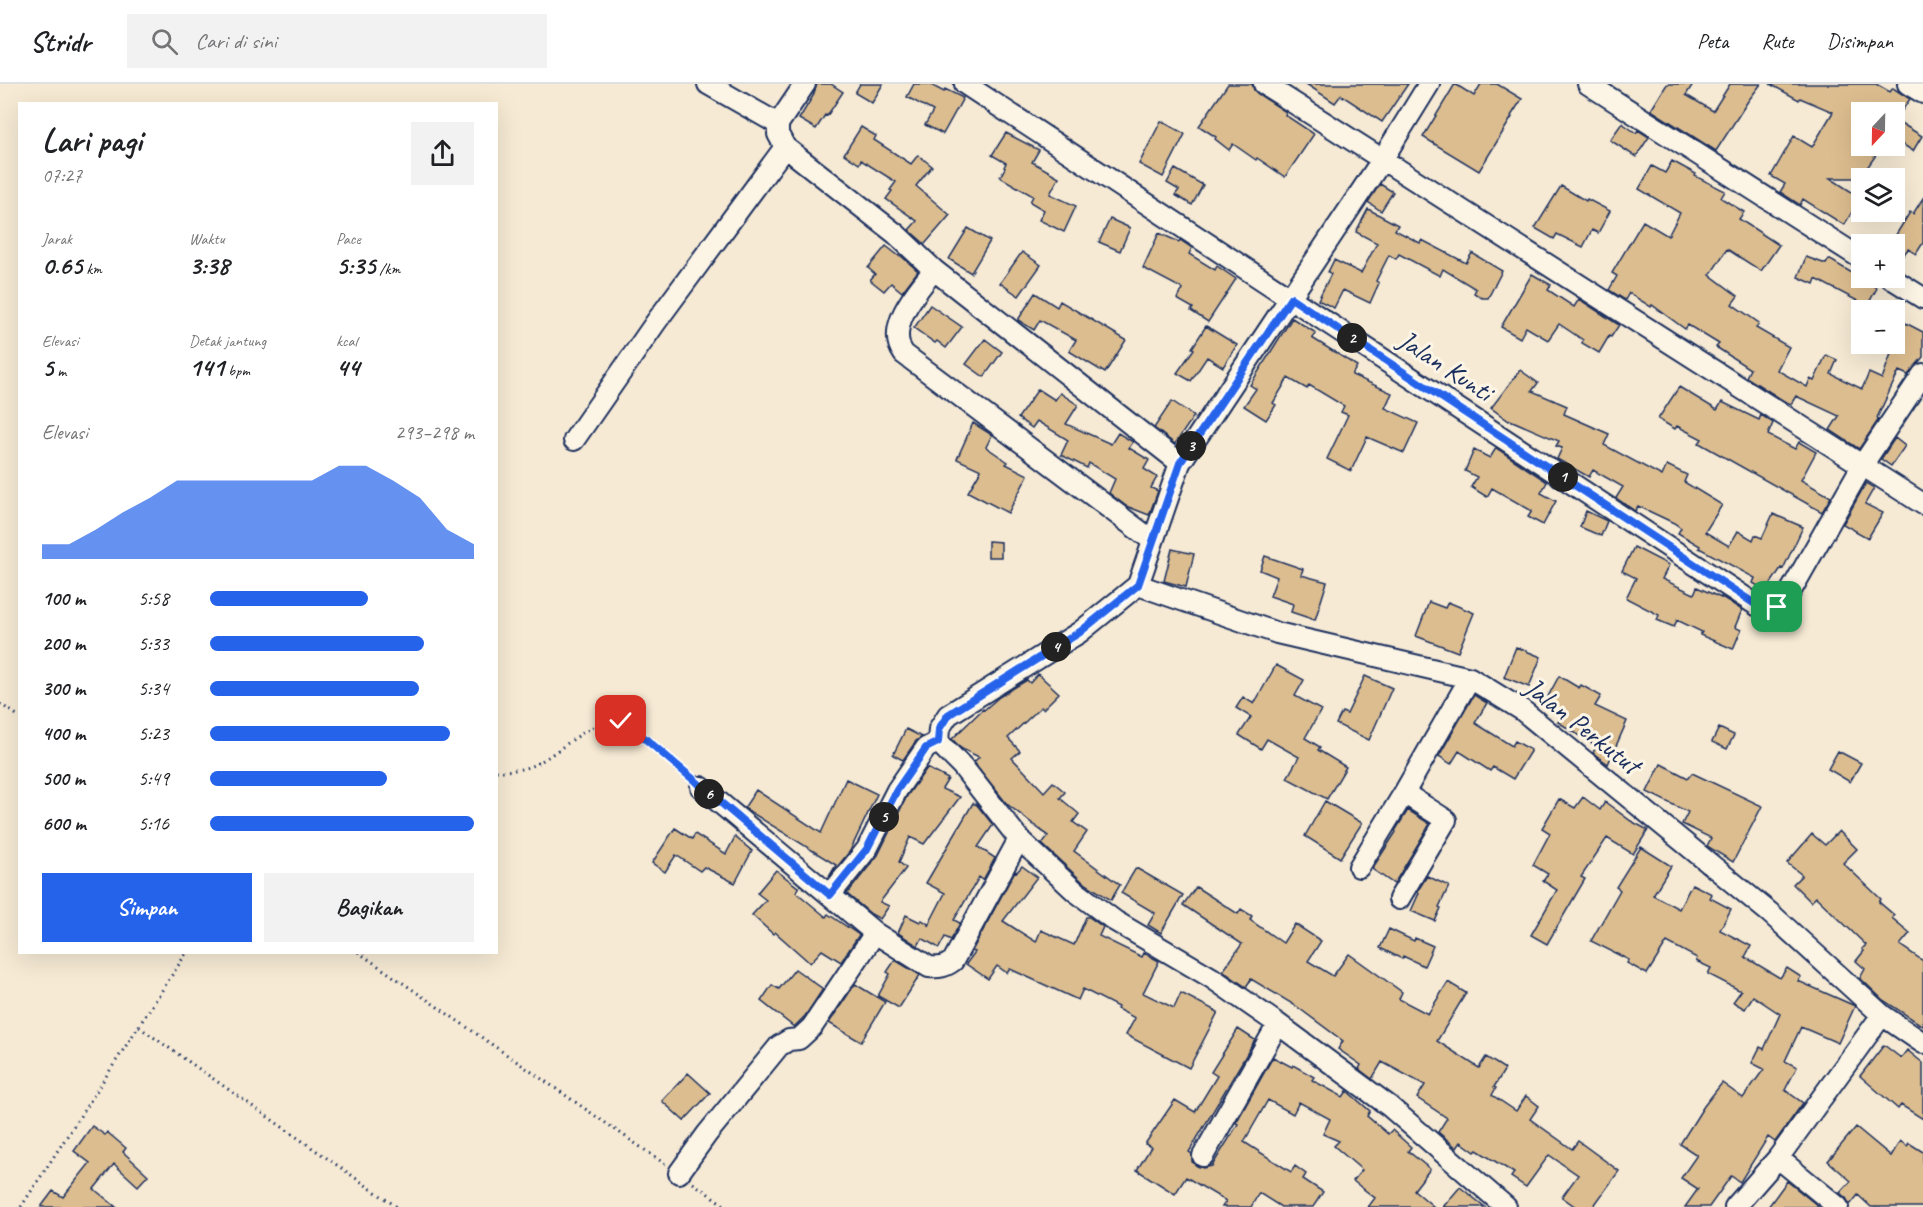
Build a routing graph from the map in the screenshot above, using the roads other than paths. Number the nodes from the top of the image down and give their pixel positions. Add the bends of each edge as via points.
1 (708, 84) edge
2 (805, 84) edge
3 (965, 84) edge
4 (1264, 84) edge
5 (1429, 84) edge
6 (1588, 84) edge
7 (1908, 84) edge
8 (1923, 93) edge
9 (778, 124) junction
10 (785, 147) junction
11 (1382, 160) junction
12 (1851, 252) edge
13 (934, 270) junction
14 (1905, 287) edge
15 (1291, 298) junction
16 (1923, 298) edge
17 (1923, 374) edge
18 (574, 440) dead end
19 (1180, 463) junction
20 (1863, 464) junction
21 (1923, 504) edge
22 (1153, 541) junction
23 (1138, 585) junction
24 (1470, 678) junction
25 (938, 742) junction
26 (701, 787) road end
27 (1404, 793) junction
28 (1019, 840) junction
29 (1359, 867) dead end
30 (830, 895) junction
31 (1399, 899) dead end
32 (875, 933) junction
33 (1882, 1015) junction
34 (1278, 1024) junction
35 (1923, 1043) edge
36 (1203, 1156) dead end
37 (1778, 1158) junction
38 (679, 1173) road end
39 (1506, 1207) edge
40 (1735, 1207) edge
41 (1838, 1207) edge

1 - 9 street
2 - 9 street
3 - 15 street, Jalan Kunti
4 - 11 street
5 - 11 street
6 - 12 street
7 - 8 street
9 - 10 street via 780,142
10 - 13 street via 896,234
10 - 18 street
11 - 15 street
11 - 20 street
13 - 19 street
13 - 22 street via 901,318 899,339 904,354
14 - 16 street
15 - 19 street
15 - 20 street, Jalan Kunti via 1758,606 1777,607 1784,603
17 - 20 street
19 - 22 street
20 - 21 street
22 - 23 street
23 - 24 street, Jalan Perkutut via 1277,633
23 - 25 street via 1080,632 948,715 939,729
24 - 27 street
24 - 33 street, Jalan Perkutut via 1541,725 1770,913
25 - 28 street via 962,766
25 - 30 street via 926,748 897,790 867,849
26 - 30 street
27 - 29 street
27 - 31 street via 1446,820
28 - 32 street via 959,952 946,966 929,967
28 - 34 street via 1115,921 1212,978
30 - 32 street
32 - 38 street via 812,1027 799,1039 778,1046
33 - 35 street, Jalan Perkutut
33 - 37 street
34 - 36 street
34 - 39 street via 1389,1106
37 - 40 street
37 - 41 street

